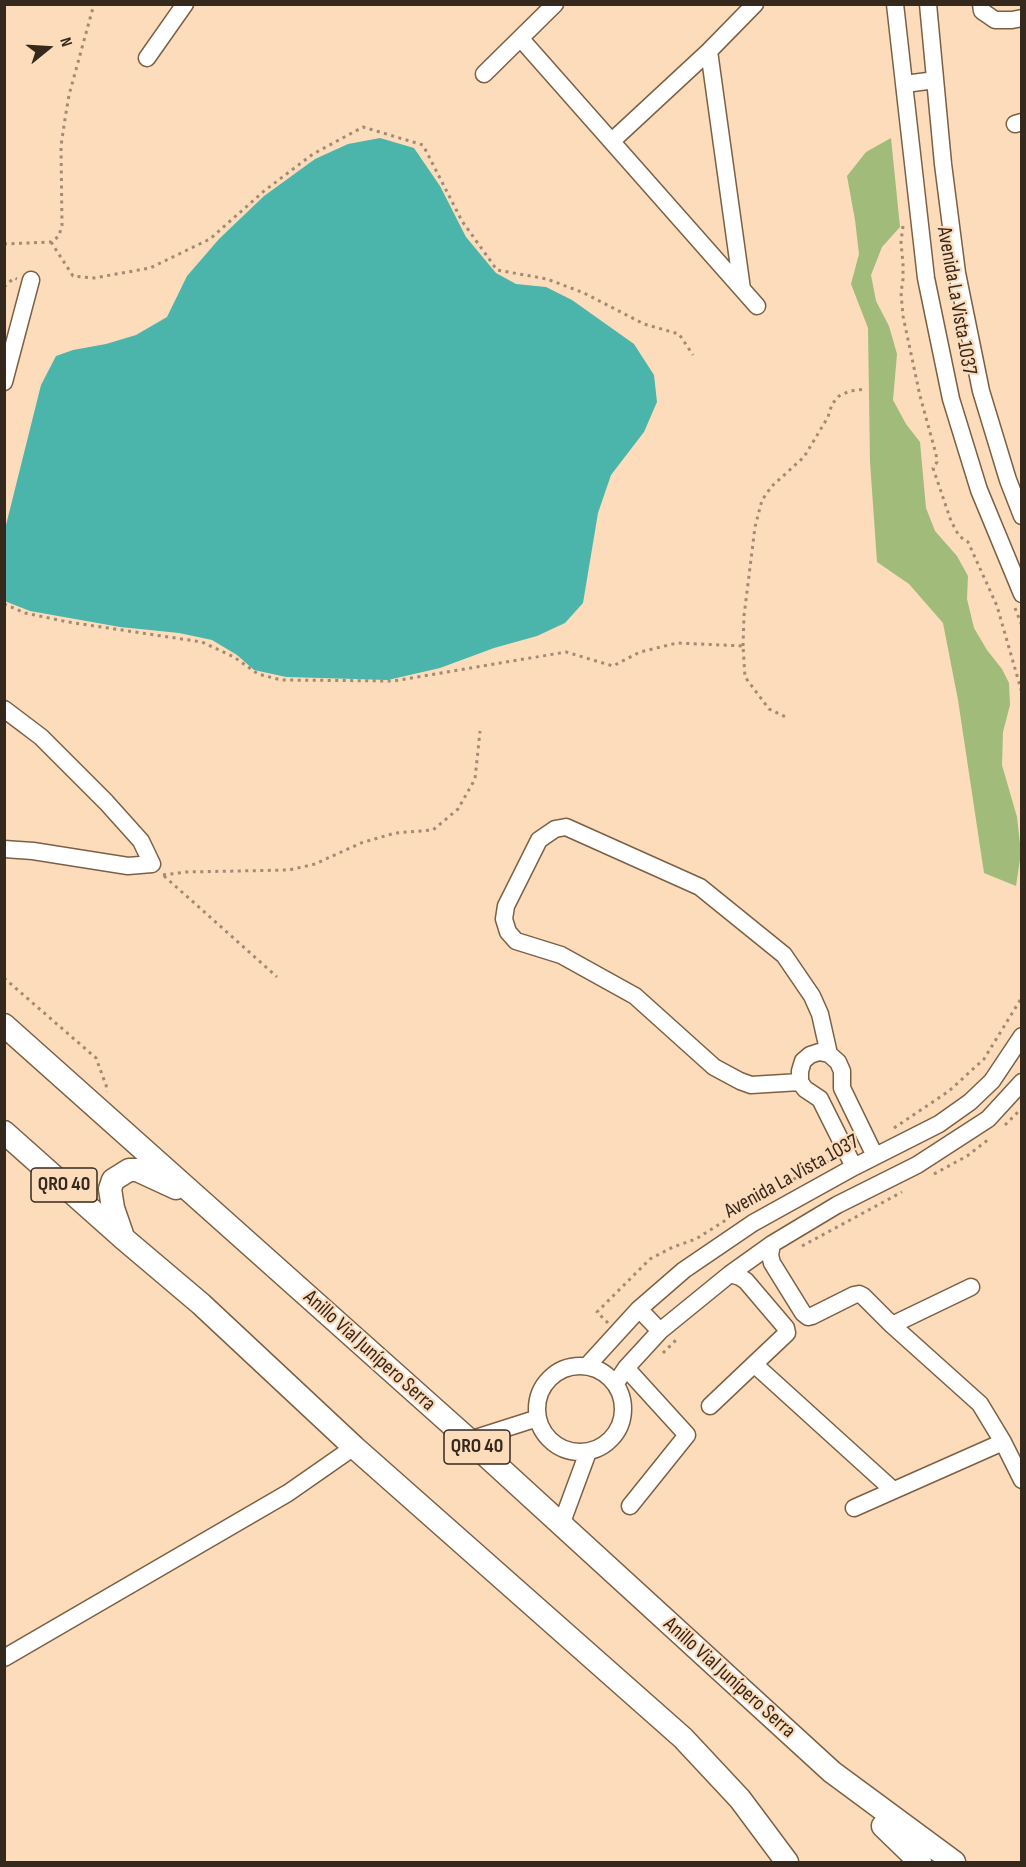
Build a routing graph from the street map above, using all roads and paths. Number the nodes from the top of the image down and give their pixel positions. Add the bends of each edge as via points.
1 (94, 4) edge
2 (185, 4) edge
3 (555, 4) edge
4 (755, 4) edge
5 (895, 4) edge
6 (928, 4) edge
7 (981, 4) edge
8 (1022, 18) edge
9 (521, 39) junction
10 (709, 51) junction
11 (147, 58) dead end
12 (484, 74) dead end
13 (935, 80) junction
14 (904, 84) junction
15 (612, 141) junction
16 (903, 226) dead end
17 (51, 242) junction
18 (4, 244) edge
19 (31, 280) dead end
20 (742, 289) junction
21 (757, 306) dead end
22 (693, 355) dead end
23 (4, 382) edge
24 (866, 389) dead end
25 (1014, 470) edge
26 (1017, 488) edge
27 (1022, 516) edge
28 (1022, 594) edge
29 (4, 604) edge
30 (742, 646) junction
31 (1022, 693) edge
32 (4, 710) edge
33 (788, 718) dead end
34 (480, 731) dead end
35 (4, 849) edge
36 (157, 870) junction
37 (277, 977) dead end
38 (4, 978) edge
39 (1022, 996) edge
40 (4, 1025) edge
41 (1022, 1036) edge
42 (829, 1054) junction
43 (800, 1082) junction
44 (1022, 1082) edge
45 (1022, 1108) edge
46 (105, 1115) junction
47 (1002, 1128) dead end
48 (4, 1132) edge
49 (993, 1135) dead end
50 (871, 1149) junction
51 (850, 1159) junction
52 (926, 1179) dead end
53 (906, 1190) dead end
54 (199, 1199) junction
55 (123, 1238) junction
56 (771, 1244) junction
57 (798, 1248) dead end
58 (730, 1274) junction
59 (971, 1287) dead end
60 (639, 1308) junction
61 (892, 1325) junction
62 (660, 1331) junction
63 (617, 1333) junction
64 (679, 1337) dead end
65 (662, 1353) dead end
66 (754, 1364) junction
67 (587, 1366) junction
68 (626, 1368) junction
69 (616, 1383) junction
70 (710, 1406) dead end
71 (538, 1418) junction
72 (469, 1440) junction
73 (1003, 1442) junction
74 (354, 1447) junction
75 (588, 1452) junction
76 (1022, 1480) edge
77 (893, 1490) junction
78 (630, 1506) dead end
79 (854, 1508) dead end
80 (561, 1525) junction
81 (4, 1658) edge
82 (832, 1772) junction
83 (740, 1799) junction
84 (787, 1863) edge
85 (795, 1863) edge
86 (920, 1863) edge
87 (954, 1863) edge

1 - 17 path via 69,95 61,146 62,225 60,236
2 - 11 street
3 - 9 street
4 - 10 street
5 - 14 street, Avenida La Vista 1037
6 - 13 street, Avenida La Vista 1037
7 - 8 street via 982,11 995,20
9 - 12 street
9 - 15 street
10 - 15 street
10 - 20 street
13 - 14 street
13 - 25 street, Avenida La Vista 1037 via 957,273 981,391
14 - 28 street, Avenida La Vista 1037 via 926,278 951,399 979,490
15 - 20 street
16 - 31 path via 903,316 936,454 933,468 951,521 968,542 997,606
17 - 18 path
17 - 22 path via 73,276 94,278 150,268 210,239 305,160 363,127 423,145 462,221 497,270 547,279 644,324 679,334
19 - 23 street
20 - 21 street
24 - 30 path via 839,396 804,458 772,486 762,501 755,527
25 - 26 street, Avenida La Vista 1037
26 - 27 street, Avenida La Vista 1037
29 - 30 path via 25,613 202,642 258,674 281,680 394,681 566,652 613,666 640,652 677,643
30 - 33 path via 745,677 769,710
32 - 36 street via 40,737 106,802 141,841
34 - 36 path via 475,779 458,809 433,830 395,833 289,870
35 - 36 street
36 - 37 path
38 - 46 path via 96,1058 107,1088
39 - 50 path via 984,1059 949,1091
40 - 46 highway, Anillo Vial Junípero Serra / QRO 40
41 - 50 street, Avenida La Vista 1037 via 992,1081 970,1102 939,1124
42 - 43 street via 819,1052 803,1061
42 - 43 street via 812,996 784,956 700,887 566,827 539,840 506,906 504,919 516,941 561,955 635,996 714,1067 740,1081 751,1085
42 - 50 street via 842,1071 842,1088
43 - 51 street via 820,1099
44 - 56 street via 988,1119 917,1165
45 - 47 path
46 - 54 highway, Anillo Vial Junípero Serra / QRO 40
48 - 55 highway, QRO 40
49 - 52 path via 967,1156
50 - 51 street, Avenida La Vista 1037
51 - 60 street, Avenida La Vista 1037 via 684,1270
51 - 63 path via 778,1187 696,1239 650,1259 597,1312
53 - 57 path
54 - 55 highway via 137,1170 129,1170 113,1180 110,1189
54 - 72 highway, Anillo Vial Junípero Serra / QRO 40
55 - 74 highway, QRO 40 via 201,1304
56 - 58 street
56 - 61 street via 772,1263 808,1317 859,1294
58 - 62 street
58 - 66 street via 746,1281 786,1328 783,1339
59 - 61 street
60 - 62 street
60 - 63 street, Avenida La Vista 1037
61 - 73 street via 980,1404
62 - 68 street
63 - 67 street, Avenida La Vista 1037
64 - 65 path
66 - 70 street
66 - 77 street
67 - 69 street
67 - 71 street via 571,1366 555,1373 537,1401
68 - 69 street
68 - 78 street via 687,1435
69 - 75 street via 623,1400 617,1434 605,1446
71 - 72 street
71 - 75 street via 544,1433 556,1445 572,1452
72 - 80 highway, Anillo Vial Junípero Serra / QRO 40
73 - 76 street
73 - 77 street
74 - 81 street via 288,1493
74 - 83 highway, QRO 40 via 682,1738
75 - 80 street
77 - 79 street
80 - 82 highway, Anillo Vial Junípero Serra / QRO 40
82 - 86 highway
82 - 87 highway, Anillo Vial Junípero Serra / QRO 40
83 - 84 highway, QRO 40
83 - 85 highway

